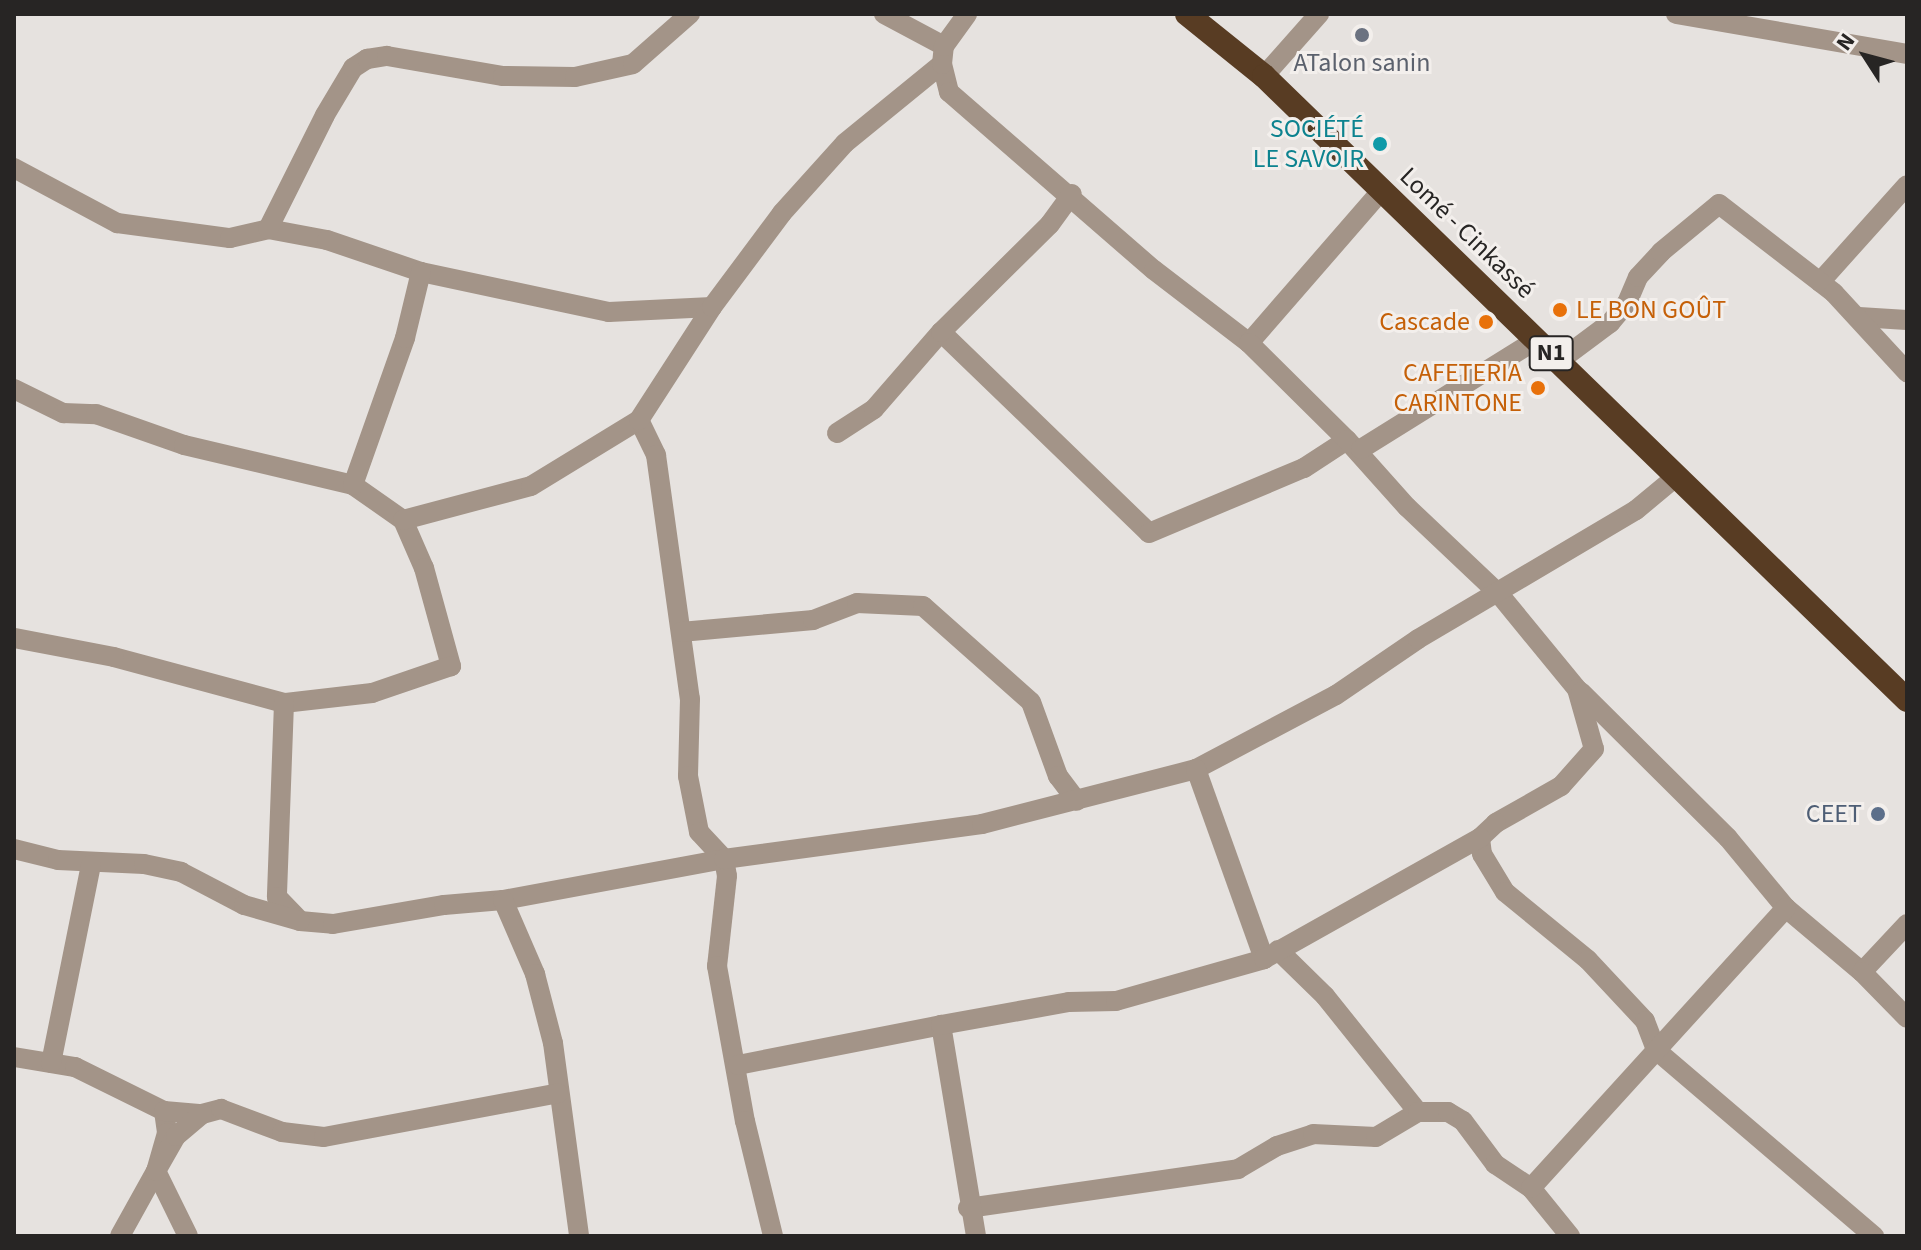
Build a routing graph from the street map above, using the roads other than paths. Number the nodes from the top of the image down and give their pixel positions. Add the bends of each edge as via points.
1 (690, 14) edge
2 (884, 14) edge
3 (967, 14) edge
4 (1187, 14) edge
5 (1319, 14) edge
6 (1676, 14) edge
7 (1907, 54) edge
8 (943, 55) junction
9 (1264, 76) junction
10 (14, 168) edge
11 (1907, 185) edge
12 (1383, 189) junction
13 (1072, 194) junction
14 (268, 229) junction
15 (421, 272) junction
16 (1820, 282) junction
17 (712, 307) junction
18 (1859, 317) junction
19 (1907, 320) edge
20 (941, 332) junction
21 (1536, 340) junction
22 (1249, 343) junction
23 (1559, 361) junction
24 (1907, 372) edge
25 (14, 389) edge
26 (639, 420) junction
27 (837, 433) dead end
28 (1354, 444) junction
29 (1677, 476) junction
30 (353, 485) junction
31 (403, 520) junction
32 (1499, 594) junction
33 (681, 632) junction
34 (14, 638) edge
35 (1577, 689) junction
36 (1907, 700) edge
37 (284, 703) junction
38 (1196, 769) junction
39 (1077, 801) junction
40 (1480, 838) junction
41 (14, 849) edge
42 (724, 859) junction
43 (91, 865) junction
44 (503, 900) junction
45 (1786, 908) junction
46 (300, 921) junction
47 (1907, 924) edge
48 (1271, 954) junction
49 (1862, 972) junction
50 (1907, 1018) edge
51 (941, 1025) junction
52 (1656, 1050) junction
53 (14, 1057) edge
54 (51, 1063) junction
55 (738, 1065) junction
56 (558, 1093) junction
57 (164, 1111) junction
58 (1418, 1112) junction
59 (202, 1114) junction
60 (156, 1171) junction
61 (1531, 1188) junction
62 (968, 1208) junction
63 (120, 1236) edge
64 (188, 1236) edge
65 (579, 1236) edge
66 (773, 1236) edge
67 (976, 1236) edge
68 (1570, 1236) edge
69 (1874, 1236) edge

1 - 14 street via 633,64 575,77 503,76 387,56 367,59 353,68 325,115
2 - 8 street
3 - 8 street
4 - 9 highway, Lomé - Cinkassé / N1
5 - 9 street
6 - 7 street
8 - 13 street via 949,92
8 - 17 street via 813,176
9 - 12 highway, Lomé - Cinkassé / N1
10 - 14 street via 117,223 230,238
11 - 16 street
12 - 21 highway, Lomé - Cinkassé / N1
12 - 22 street
13 - 20 street via 1050,224
13 - 22 street via 1154,270
14 - 15 street via 327,240
15 - 17 street via 609,312
15 - 30 street via 405,338
16 - 18 street
16 - 23 street via 1719,204 1661,252 1610,323
17 - 26 street
18 - 19 street
18 - 24 street
20 - 27 street via 874,409
20 - 28 street via 1149,533
21 - 23 highway, Lomé - Cinkassé / N1
21 - 28 street
22 - 28 street
23 - 29 highway, Lomé - Cinkassé / N1
25 - 30 street via 63,413 96,414 184,445
26 - 31 street via 531,486
26 - 33 street via 656,455
28 - 32 street via 1407,507
29 - 32 street via 1636,510
29 - 36 highway, Lomé - Cinkassé / N1
30 - 31 street
31 - 37 street via 424,568 451,666 372,693
32 - 35 street
32 - 38 street via 1418,639 1336,695
33 - 39 street via 813,620 857,603 923,606 1031,702 1058,776
33 - 42 street via 690,699 691,790 699,832
34 - 37 street via 114,657
35 - 40 street via 1594,749 1561,786
35 - 45 street via 1728,838
37 - 46 street via 277,897
38 - 39 street
38 - 48 street
39 - 42 street via 982,824
40 - 48 street
40 - 52 street via 1482,854 1505,892 1588,960 1645,1021
41 - 43 street
42 - 44 street
42 - 55 street via 727,876 717,966
43 - 46 street via 144,864 181,872 244,905
43 - 54 street
44 - 46 street via 333,924
44 - 56 street via 535,974
45 - 49 street
45 - 52 street
47 - 49 street
48 - 51 street via 1116,1001 1069,1002
48 - 58 street via 1325,996
49 - 50 street
51 - 55 street
51 - 62 street
52 - 61 street
52 - 69 street
53 - 54 street
54 - 57 street via 75,1067
55 - 66 street via 745,1121
56 - 59 street via 324,1137 282,1132 221,1109
56 - 65 street
57 - 59 street
57 - 60 street via 167,1133
58 - 61 street via 1448,1112 1463,1121 1495,1164
58 - 62 street via 1376,1137 1313,1134 1277,1146 1238,1169
59 - 60 street via 176,1136
60 - 63 street
60 - 64 street
61 - 68 street
62 - 67 street

